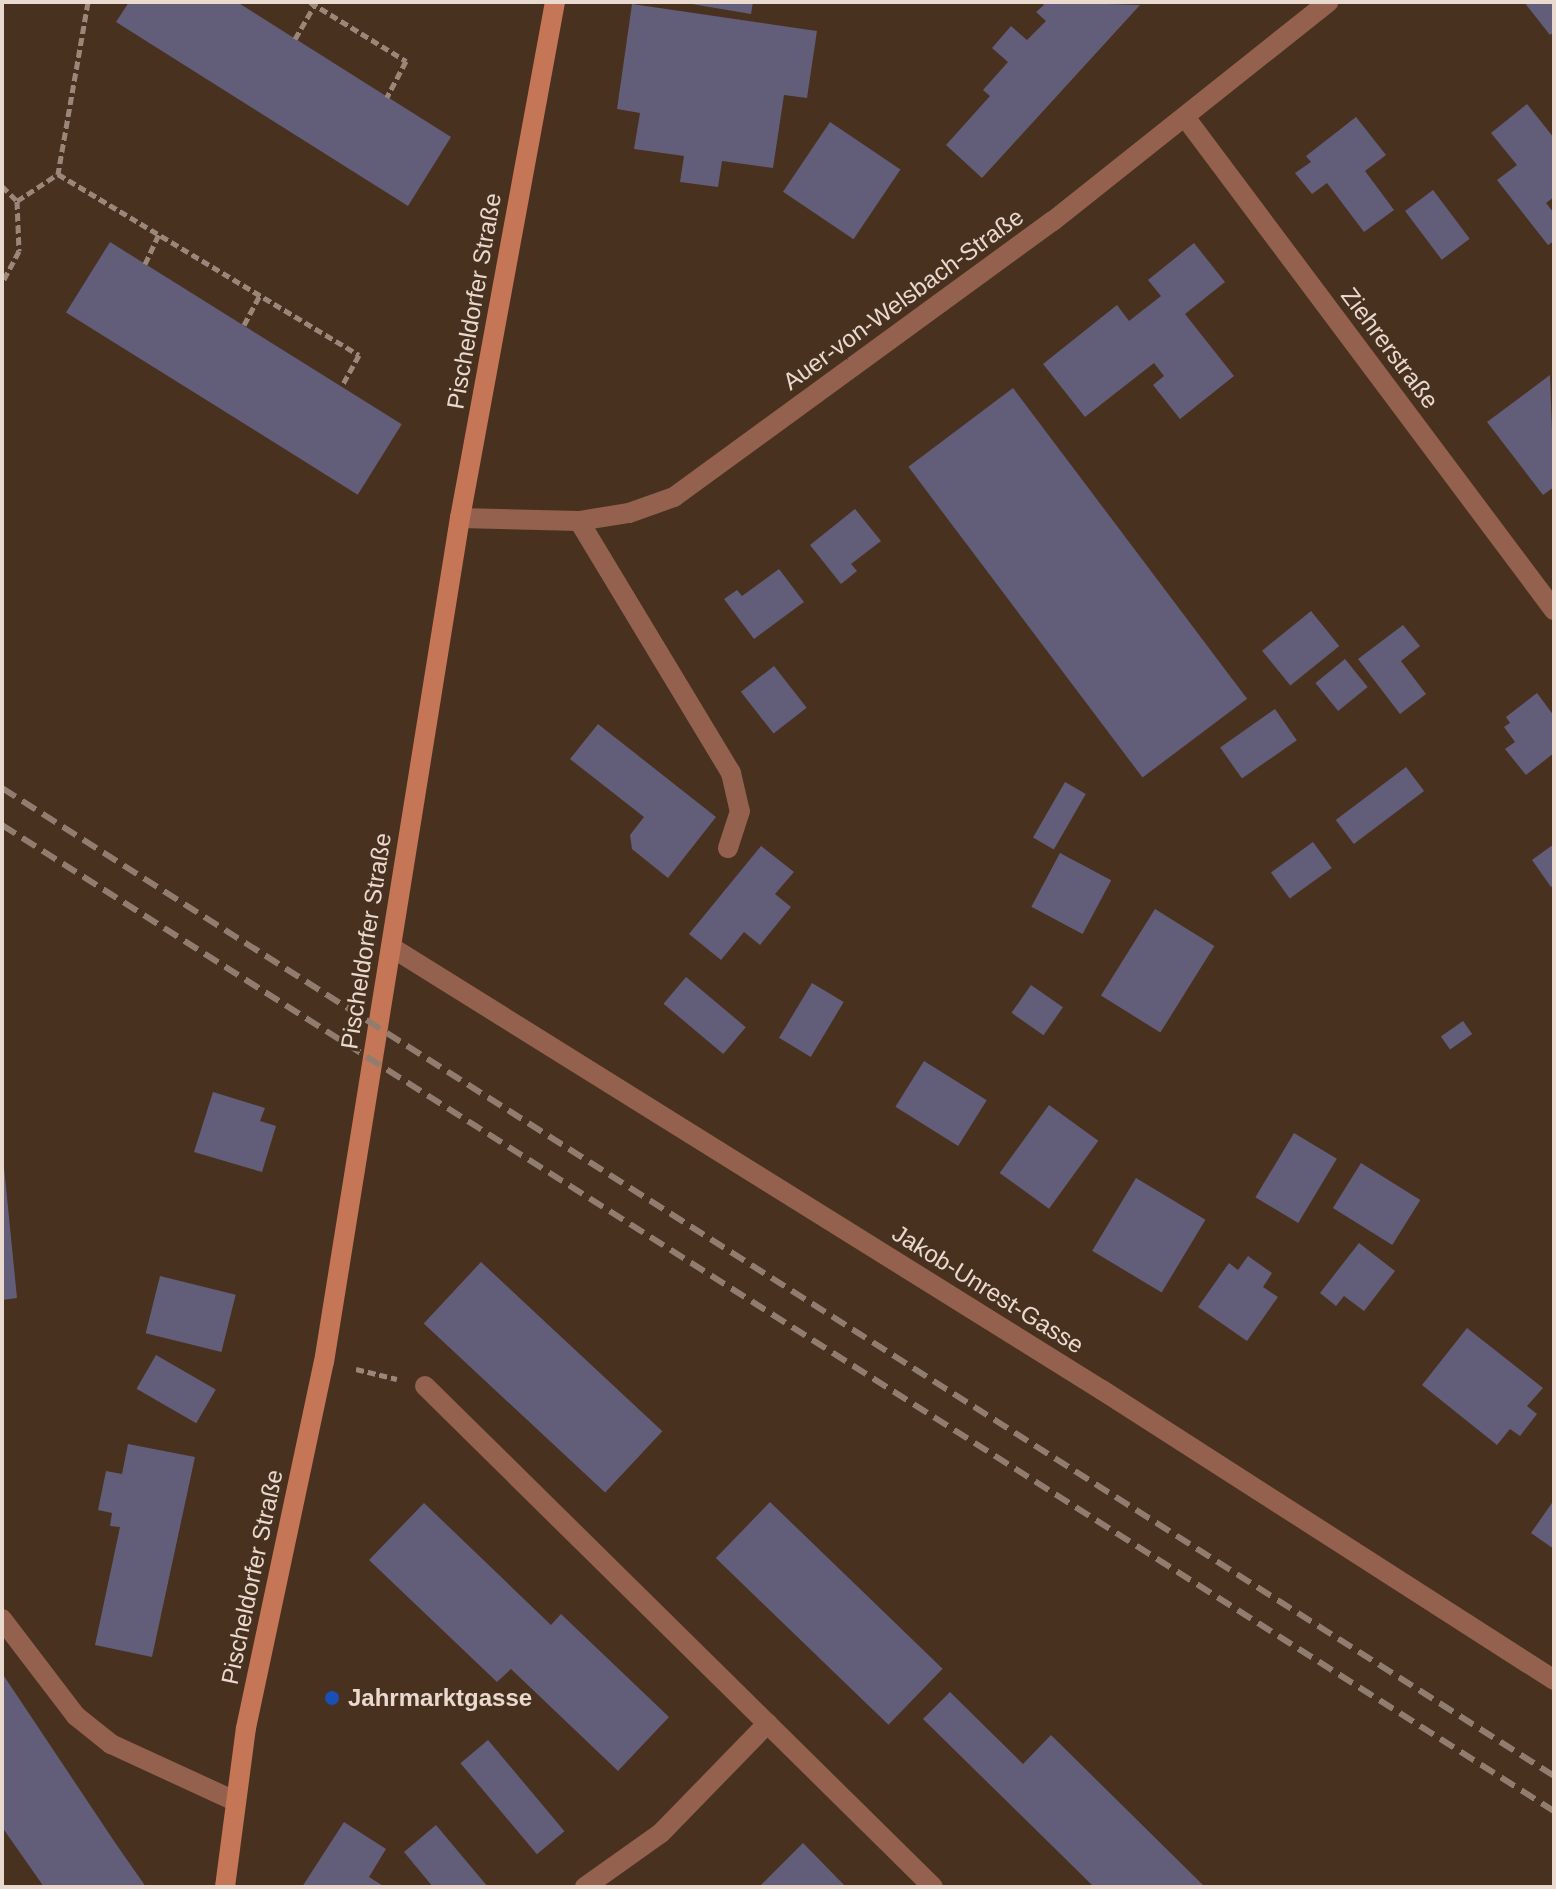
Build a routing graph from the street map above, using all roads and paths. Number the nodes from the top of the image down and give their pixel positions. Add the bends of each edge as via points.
1 (88, 2) edge
2 (555, 2) edge
3 (1328, 2) edge
4 (312, 4) edge
5 (295, 39) dead end
6 (387, 97) dead end
7 (1185, 117) junction
8 (58, 174) junction
9 (2, 186) edge
10 (17, 201) junction
11 (159, 234) junction
12 (145, 264) dead end
13 (2, 283) edge
14 (260, 295) junction
15 (244, 325) dead end
16 (342, 386) dead end
17 (460, 518) junction
18 (579, 521) junction
19 (1554, 610) edge
20 (728, 848) dead end
21 (391, 947) junction
22 (324, 1362) junction
23 (425, 1386) joint
24 (2, 1619) edge
25 (1554, 1680) edge
26 (768, 1723) junction
27 (235, 1801) junction
28 (225, 1887) edge
29 (585, 1887) edge
30 (933, 1887) edge

1 - 8 path
2 - 17 main road, Pischeldorfer Straße
3 - 7 street, Auer-von-Welsbach-Straße
4 - 5 path
4 - 6 path via 406,61
7 - 18 street, Auer-von-Welsbach-Straße via 1053,221 674,497 629,513
7 - 19 street, Ziehrerstraße
8 - 10 path
8 - 11 path
9 - 10 path
10 - 13 path via 19,251
11 - 12 path
11 - 14 path
14 - 15 path
14 - 16 path via 359,355
17 - 18 street, Auer-von-Welsbach-Straße
17 - 21 main road, Pischeldorfer Straße
18 - 20 street via 731,773 740,811
21 - 22 main road, Pischeldorfer Straße
21 - 25 street, Jakob-Unrest-Gasse via 1102,1390
22 - 23 path
22 - 27 main road, Pischeldorfer Straße
23 - 26 street
24 - 27 street via 76,1716 111,1744
26 - 29 street via 661,1833
26 - 30 street
27 - 28 main road, Pischeldorfer Straße

